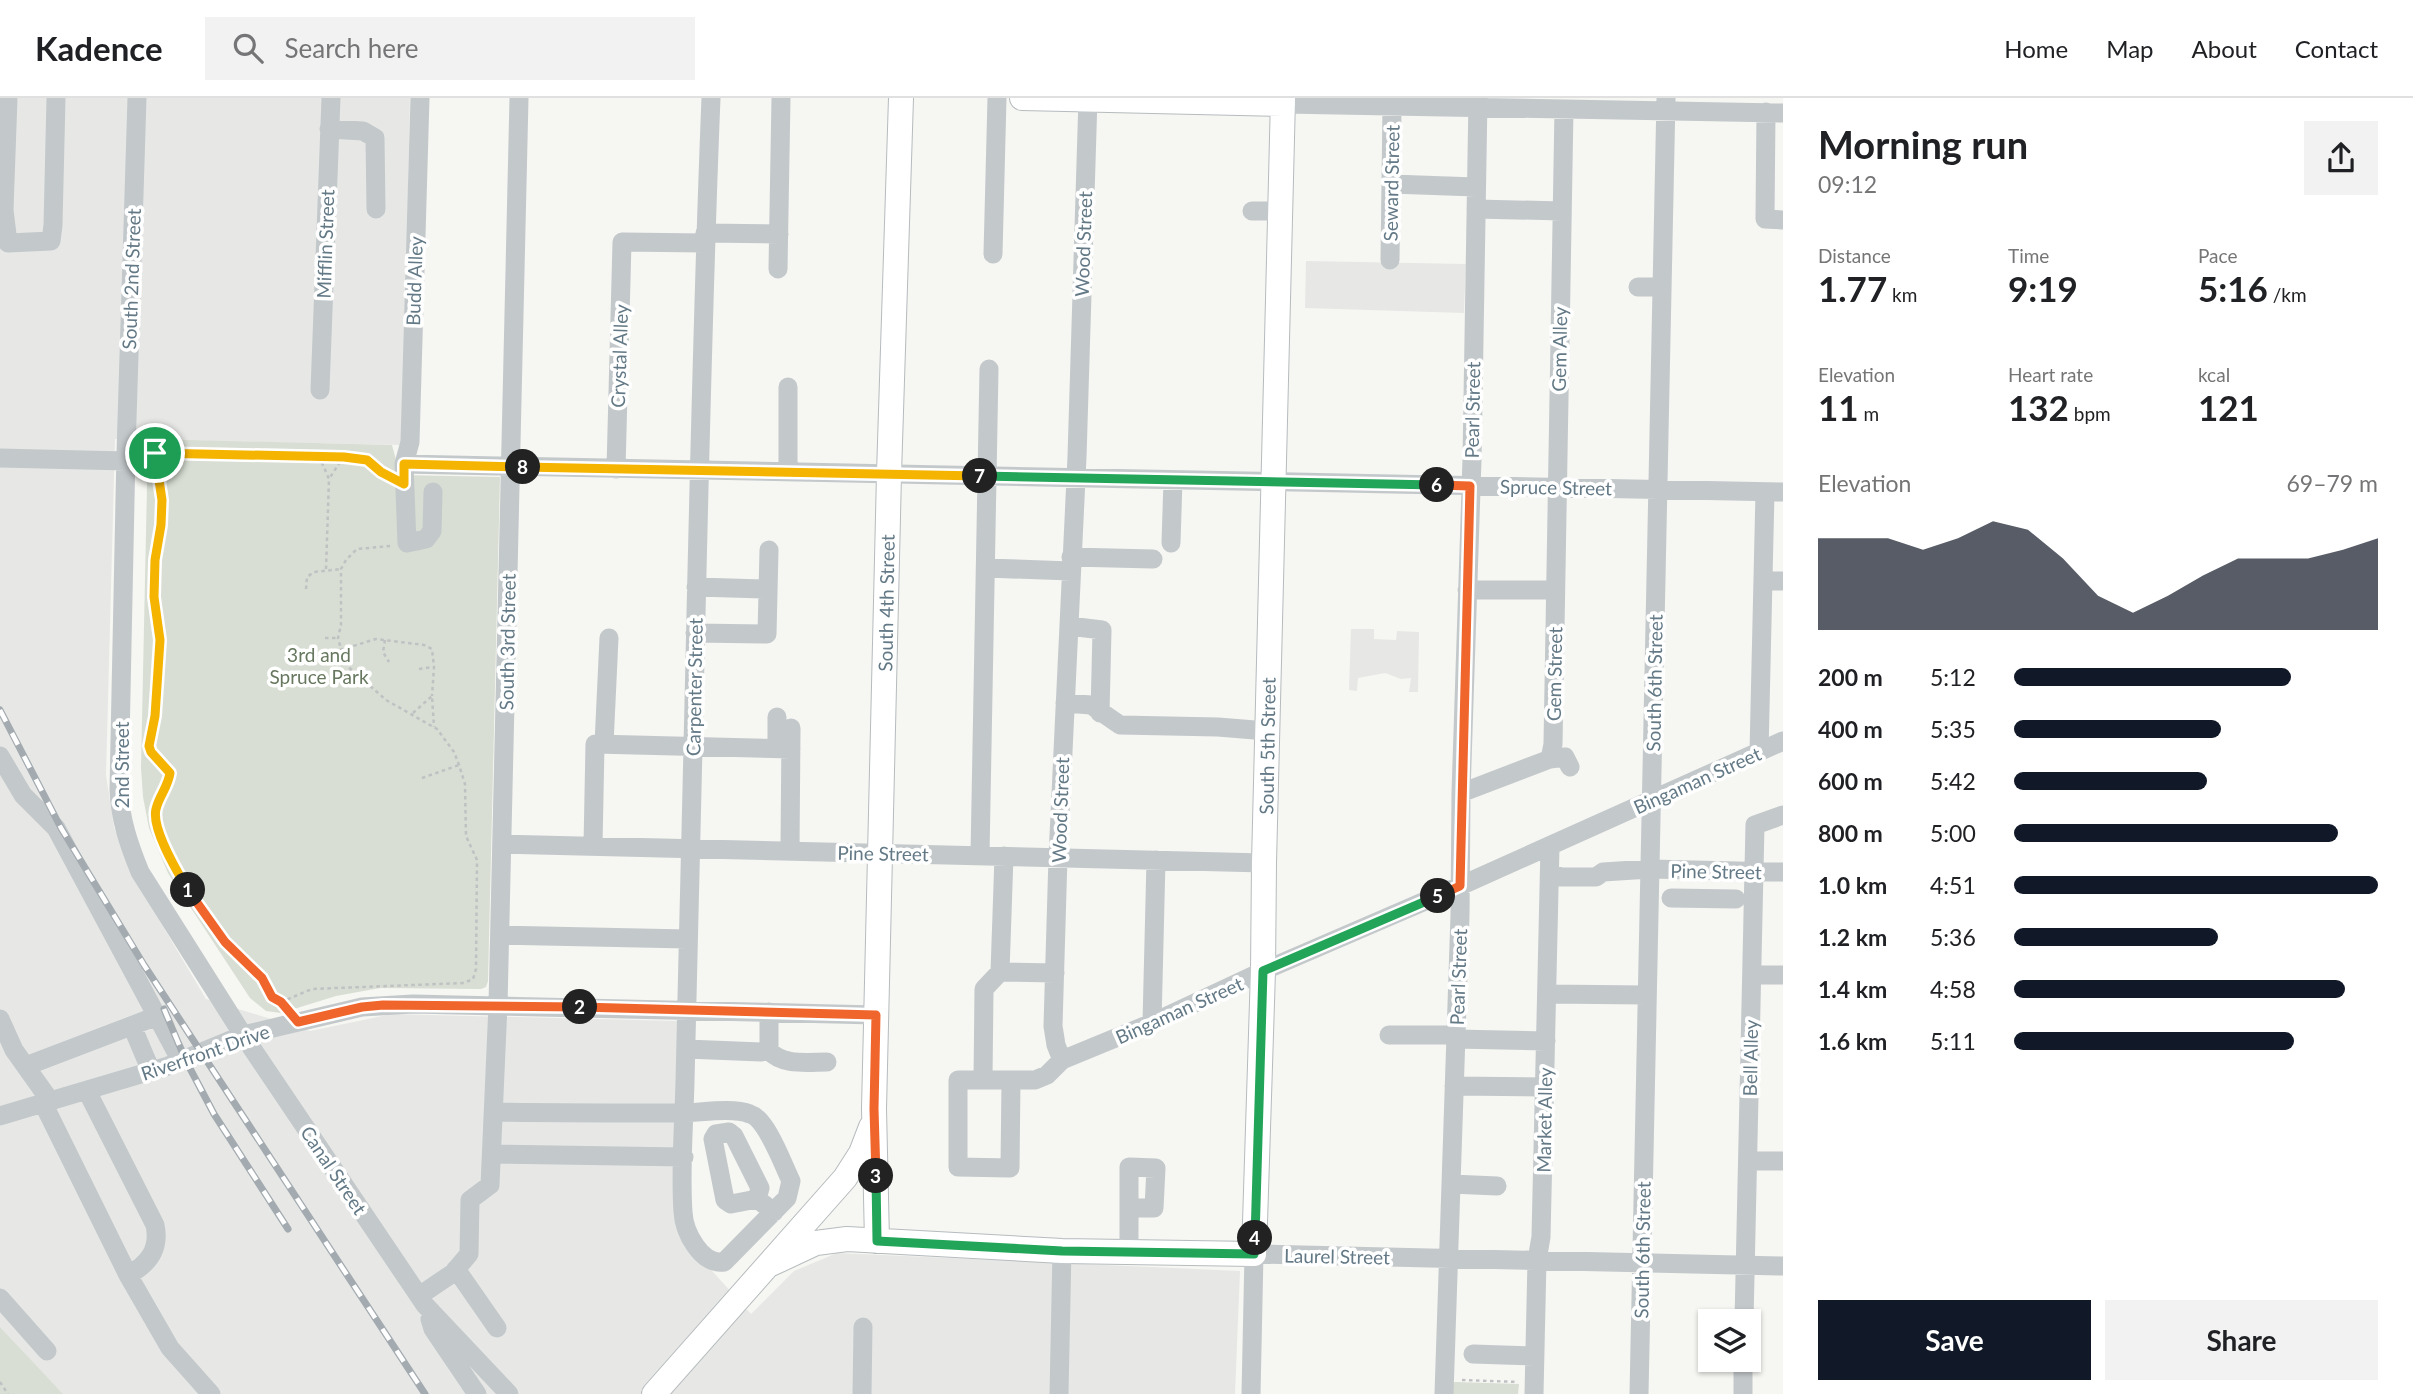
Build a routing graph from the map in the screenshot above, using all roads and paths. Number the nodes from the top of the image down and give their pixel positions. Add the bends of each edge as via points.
1 (8, 98) edge
2 (56, 98) edge
3 (137, 98) edge
4 (331, 98) edge
5 (420, 98) edge
6 (520, 98) edge
7 (711, 98) edge
8 (781, 98) edge
9 (901, 98) edge
10 (997, 98) edge
11 (1022, 98) edge
12 (1088, 99) edge
13 (1283, 101) edge
14 (1478, 103) edge
15 (1666, 104) edge
16 (1569, 105) edge
17 (1392, 106) junction
18 (1775, 113) edge
19 (330, 129) junction
20 (1391, 184) junction
21 (1476, 187) junction
22 (376, 209) dead end
23 (1476, 209) junction
24 (1252, 211) dead end
25 (1280, 211) junction
26 (1562, 211) junction
27 (1783, 220) edge
28 (779, 234) junction
29 (705, 238) junction
30 (993, 254) dead end
31 (1390, 260) dead end
32 (778, 269) dead end
33 (1639, 287) dead end
34 (1662, 287) junction
35 (989, 369) dead end
36 (788, 387) dead end
37 (320, 390) dead end
38 (155, 453) junction
39 (126, 456) junction
40 (318, 456) junction
41 (344, 457) junction
42 (0, 458) edge
43 (404, 464) junction
44 (512, 467) junction
45 (616, 469) junction
46 (698, 470) junction
47 (788, 472) junction
48 (889, 474) junction
49 (988, 476) junction
50 (1076, 478) junction
51 (329, 479) junction
52 (1173, 480) junction
53 (1273, 482) junction
54 (404, 484) junction
55 (1470, 486) junction
56 (1557, 487) junction
57 (1658, 489) junction
58 (433, 492) dead end
59 (1774, 492) edge
60 (407, 543) junction
61 (1171, 543) dead end
62 (769, 550) dead end
63 (1153, 559) dead end
64 (1071, 564) junction
65 (986, 568) junction
66 (326, 569) junction
67 (341, 569) junction
68 (1763, 581) junction
69 (1783, 581) edge
70 (696, 587) junction
71 (306, 589) dead end
72 (768, 589) junction
73 (1467, 590) junction
74 (1555, 590) junction
75 (1069, 626) junction
76 (695, 633) junction
77 (325, 638) dead end
78 (338, 638) junction
79 (608, 638) dead end
80 (385, 640) junction
81 (340, 650) junction
82 (389, 662) dead end
83 (434, 667) junction
84 (419, 669) dead end
85 (432, 696) junction
86 (1065, 703) junction
87 (1100, 713) junction
88 (412, 714) junction
89 (784, 722) dead end
90 (434, 727) junction
91 (1267, 731) junction
92 (1783, 741) edge
93 (604, 744) junction
94 (693, 746) junction
95 (784, 749) junction
96 (1759, 752) junction
97 (0, 756) edge
98 (1550, 759) junction
99 (459, 765) junction
100 (1570, 767) dead end
101 (422, 778) dead end
102 (1461, 793) junction
103 (1651, 800) junction
104 (1783, 815) edge
105 (502, 844) junction
106 (593, 846) junction
107 (1550, 846) junction
108 (691, 848) junction
109 (790, 850) junction
110 (880, 853) junction
111 (980, 855) junction
112 (1004, 856) junction
113 (1058, 858) junction
114 (1156, 860) junction
115 (1264, 863) junction
116 (1650, 869) junction
117 (1712, 871) junction
118 (1754, 872) junction
119 (1783, 872) edge
120 (1550, 873) junction
121 (1460, 886) junction
122 (1671, 898) dead end
123 (1712, 898) junction
124 (1736, 899) dead end
125 (500, 935) junction
126 (688, 939) junction
127 (1263, 971) junction
128 (1000, 972) junction
129 (1055, 973) junction
130 (1752, 975) junction
131 (1783, 975) edge
132 (1547, 993) junction
133 (1647, 995) junction
134 (281, 1002) junction
135 (498, 1005) junction
136 (687, 1010) junction
137 (769, 1012) junction
138 (876, 1015) junction
139 (158, 1016) junction
140 (0, 1019) edge
141 (298, 1022) junction
142 (1152, 1023) junction
143 (132, 1026) junction
144 (243, 1035) junction
145 (1389, 1035) dead end
146 (1456, 1037) junction
147 (1546, 1041) junction
148 (686, 1049) junction
149 (769, 1050) junction
150 (181, 1060) junction
151 (1062, 1060) junction
152 (827, 1062) dead end
153 (26, 1066) junction
154 (151, 1071) junction
155 (983, 1080) junction
156 (1011, 1080) junction
157 (1454, 1086) junction
158 (1544, 1087) junction
159 (87, 1091) junction
160 (48, 1104) junction
161 (874, 1109) junction
162 (494, 1112) junction
163 (717, 1112) junction
164 (684, 1113) junction
165 (0, 1116) edge
166 (722, 1131) junction
167 (492, 1153) junction
168 (684, 1157) junction
169 (1748, 1161) junction
170 (1783, 1161) edge
171 (1451, 1184) junction
172 (1497, 1186) dead end
173 (757, 1199) junction
174 (1129, 1208) dead end
175 (774, 1212) junction
176 (877, 1241) junction
177 (1062, 1251) junction
178 (1129, 1252) junction
179 (1254, 1254) junction
180 (1447, 1258) junction
181 (1537, 1260) junction
182 (1642, 1263) junction
183 (1745, 1265) junction
184 (1783, 1266) edge
185 (767, 1268) junction
186 (456, 1269) junction
187 (128, 1275) junction
188 (0, 1298) edge
189 (422, 1300) junction
190 (1744, 1309) edge
191 (863, 1327) dead end
192 (497, 1328) dead end
193 (47, 1351) dead end
194 (1473, 1354) dead end
195 (1535, 1356) junction
196 (1744, 1372) edge
197 (0, 1382) edge
198 (1444, 1387) edge
199 (1527, 1388) edge
200 (8, 1394) edge
201 (211, 1394) edge
202 (477, 1394) edge
203 (509, 1394) edge
204 (654, 1394) edge
205 (862, 1394) edge
206 (1059, 1394) edge
207 (1251, 1394) edge
208 (1639, 1394) edge
209 (1743, 1394) edge

1 - 2 street via 4,210 8,243 51,241
3 - 39 street, South 2nd Street
4 - 19 street, Mifflin Street
5 - 43 street, Budd Alley via 410,442
6 - 44 street, South 3rd Street
7 - 29 street, Carpenter Street
8 - 28 street
9 - 48 main road, South 4th Street
10 - 30 street
11 - 12 main road
12 - 13 main road
12 - 50 street, Wood Street
13 - 17 street
13 - 25 main road, South 5th Street
14 - 16 street
14 - 17 street
14 - 21 street, Pearl Street
15 - 16 street
15 - 18 street
15 - 34 street, South 6th Street
16 - 26 street, Gem Alley
17 - 20 street, Seward Street
18 - 27 street via 1765,219
19 - 22 street via 363,131 374,138
19 - 37 street, Mifflin Street
20 - 21 street
20 - 31 street, Seward Street
21 - 23 street, Pearl Street
23 - 26 street
23 - 55 street, Pearl Street
24 - 25 street
25 - 53 main road, South 5th Street
26 - 56 street, Gem Alley
28 - 29 street
28 - 32 street
29 - 45 street, Crystal Alley via 622,242
29 - 46 street, Carpenter Street
33 - 34 street
34 - 57 street, South 6th Street
35 - 49 street
36 - 47 street
38 - 39 path
38 - 40 path
38 - 134 path via 162,500 154,597 160,640 149,746 170,773 156,821 192,896 225,942
39 - 42 street
39 - 144 street, 2nd Street via 121,818 140,872
40 - 41 path
40 - 51 path
41 - 51 path
41 - 54 path via 367,460
43 - 44 street, Spruce Street
43 - 54 street, Budd Alley
44 - 45 street, Spruce Street
44 - 105 street, South 3rd Street
45 - 46 street, Spruce Street
46 - 47 street, Spruce Street
46 - 70 street, Carpenter Street
47 - 48 street, Spruce Street
48 - 49 street, Spruce Street
48 - 110 main road, South 4th Street
49 - 50 street, Spruce Street
49 - 65 street
50 - 52 street, Spruce Street
50 - 64 street, Wood Street
51 - 66 path
52 - 53 street, Spruce Street
52 - 61 street
53 - 55 street, Spruce Street
53 - 91 main road, South 5th Street
54 - 60 street, Budd Alley
55 - 56 street, Spruce Street
55 - 73 street, Pearl Street
56 - 57 street, Spruce Street
56 - 74 street, Gem Alley
57 - 59 street, Spruce Street
57 - 103 street, South 6th Street
58 - 60 street via 432,531 426,539
59 - 68 street
60 - 67 path via 357,549
62 - 72 street
63 - 64 street
64 - 65 street
64 - 75 street, Wood Street
65 - 111 street
66 - 67 path
66 - 71 path via 307,577
67 - 78 path
68 - 69 street
68 - 96 street
70 - 72 street
70 - 76 street, Carpenter Street
72 - 76 street via 768,634
73 - 74 street
73 - 102 street, Pearl Street
74 - 98 street, Gem Street
75 - 86 street, Wood Street
75 - 87 street via 1102,630
76 - 94 street, Carpenter Street
77 - 78 path
78 - 81 path
79 - 93 street
80 - 81 path
80 - 82 path via 383,652
80 - 83 path via 432,649
81 - 88 path via 345,664 374,691
83 - 84 path
83 - 85 path
85 - 88 path
85 - 90 path
86 - 87 street via 1091,705
86 - 113 street, Wood Street
87 - 91 street via 1120,725
88 - 90 path
89 - 95 street
90 - 99 path
91 - 115 main road, South 5th Street
92 - 96 street, Bingaman Street
93 - 94 street
93 - 106 street via 595,744
94 - 95 street
94 - 108 street, Carpenter Street
95 - 109 street
96 - 103 street, Bingaman Street
97 - 139 street via 23,796 56,828
98 - 100 street via 1565,757
98 - 102 street via 1526,761
99 - 101 path
99 - 134 path via 466,836 477,860 473,979 312,989
102 - 121 street, Pearl Street
103 - 107 street, Bingaman Street
103 - 116 street, South 6th Street
104 - 118 street, Bell Alley via 1755,825
105 - 106 street, Pine Street
105 - 125 street, South 3rd Street
106 - 108 street, Pine Street
107 - 120 street, Market Alley
107 - 121 street, Bingaman Street
108 - 109 street, Pine Street
108 - 126 street, Carpenter Street
109 - 110 street, Pine Street
110 - 111 street, Pine Street
110 - 138 main road, South 4th Street
111 - 112 street, Pine Street
112 - 113 street, Pine Street
112 - 128 street
113 - 114 street, Pine Street
113 - 129 street, Wood Street
114 - 115 street, Pine Street
114 - 142 street
115 - 127 main road, South 5th Street
116 - 117 street, Pine Street
116 - 120 street, Pine Street via 1603,872 1595,877
116 - 133 street, South 6th Street
117 - 118 street, Pine Street
117 - 123 street
118 - 119 street, Pine Street
118 - 130 street, Bell Alley
120 - 132 street, Market Alley
121 - 127 street, Bingaman Street
121 - 146 street, Pearl Street
122 - 123 street
123 - 124 street
125 - 126 street
125 - 135 street, South 3rd Street
126 - 136 street, Carpenter Street
127 - 142 street, Bingaman Street
127 - 179 main road, South 5th Street
128 - 129 street
128 - 155 street via 984,989
129 - 151 street, Wood Street via 1053,1026
130 - 131 street
130 - 169 street, Bell Alley
132 - 133 street
132 - 147 street, Market Alley
133 - 182 street, South 6th Street
134 - 141 path
135 - 136 street, Riverfront Drive
135 - 141 street, Riverfront Drive via 383,1005
135 - 162 street, South 3rd Street
136 - 137 street, Riverfront Drive
136 - 148 street, Carpenter Street
137 - 138 street, Riverfront Drive
137 - 149 street
138 - 161 main road, South 4th Street
139 - 143 street
139 - 150 street
140 - 153 street
141 - 144 street, Riverfront Drive
142 - 151 street, Bingaman Street
143 - 153 street
143 - 154 street
144 - 150 street, Riverfront Drive
144 - 189 street, Canal Street
145 - 146 street
146 - 147 street
146 - 157 street, Pearl Street
147 - 158 street, Market Alley
148 - 149 street
148 - 164 street, Carpenter Street
149 - 152 street via 777,1059
150 - 154 street, Riverfront Drive
151 - 156 street, Bingaman Street via 1035,1080
153 - 160 street
154 - 159 street, Riverfront Drive
155 - 156 street, Bingaman Street
155 - 156 street via 958,1080 958,1167 1010,1168
157 - 158 street
157 - 171 street, Pearl Street
158 - 181 street, Market Alley
159 - 160 street, Riverfront Drive
159 - 187 street via 155,1225 156,1247 147,1263
160 - 165 street, Riverfront Drive
160 - 187 street
161 - 176 main road, South 4th Street
161 - 185 main road, South 4th Street via 868,1138 853,1168
162 - 164 street
162 - 167 street, South 3rd Street
163 - 164 street
163 - 166 street
163 - 175 street via 750,1114 766,1130 791,1181 787,1198
164 - 168 street, Carpenter Street
166 - 173 street via 734,1136 760,1188
166 - 173 street via 713,1139 726,1200 731,1204
167 - 168 street
167 - 186 street, South 3rd Street via 490,1185 470,1200 469,1254
168 - 175 street, Carpenter Street via 682,1214 687,1233 706,1258 716,1263 730,1258
169 - 170 street
169 - 183 street, Bell Alley
171 - 172 street
171 - 180 street, Pearl Street
173 - 175 street
174 - 178 street
176 - 177 main road, Laurel Street
176 - 185 main road, Laurel Street via 816,1243
177 - 178 main road, Laurel Street
177 - 206 street
178 - 179 main road, Laurel Street
179 - 180 street, Laurel Street
179 - 207 street, South 5th Street
180 - 181 street, Laurel Street
180 - 198 street, Pearl Street
181 - 182 street, Laurel Street
181 - 195 street, Market Alley
182 - 183 street, Laurel Street
182 - 208 street, South 6th Street
183 - 184 street, Laurel Street
183 - 190 street, Bell Alley
185 - 204 main road
186 - 189 street
186 - 192 street
187 - 201 street via 170,1348
188 - 193 street
189 - 202 street, Canal Street via 433,1329
189 - 203 street, Canal Street
191 - 205 street
194 - 195 street
195 - 199 street, Market Alley
196 - 209 street
197 - 200 path
198 - 199 path

